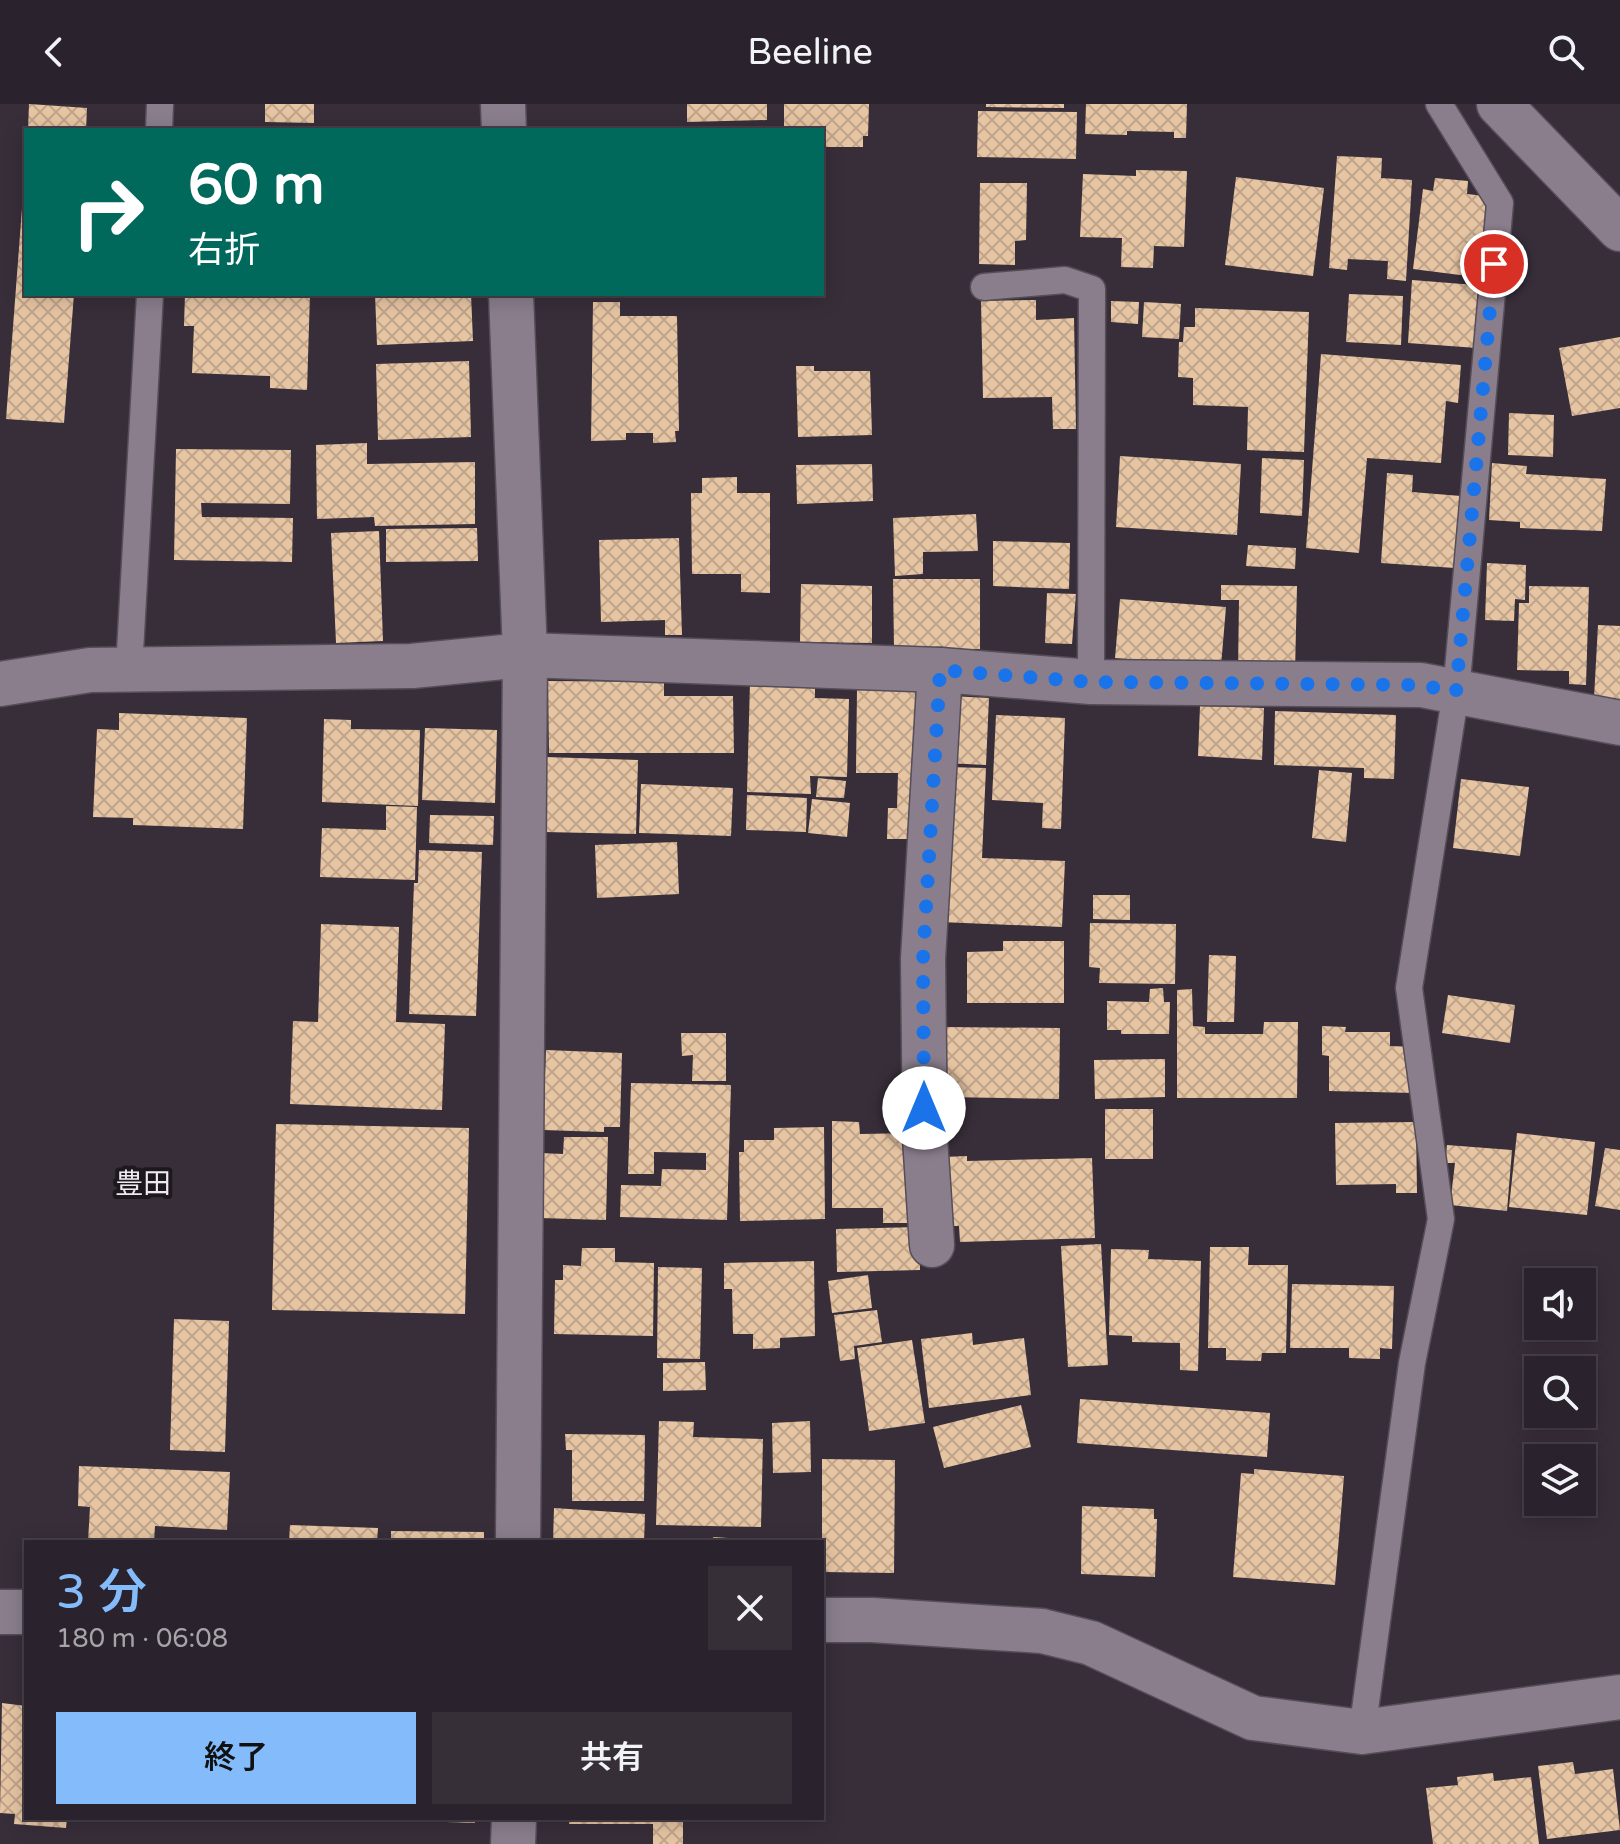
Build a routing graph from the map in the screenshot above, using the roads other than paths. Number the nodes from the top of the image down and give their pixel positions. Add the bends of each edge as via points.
1 (160, 104) edge
2 (503, 104) edge
3 (1439, 104) edge
4 (1499, 104) edge
5 (159, 128) edge
6 (504, 128) edge
7 (1620, 229) edge
8 (984, 287) dead end
9 (150, 296) edge
10 (511, 296) edge
11 (525, 655) junction
12 (129, 670) junction
13 (940, 670) junction
14 (1091, 682) junction
15 (0, 684) edge
16 (1456, 692) junction
17 (1620, 723) edge
18 (932, 1245) dead end
19 (518, 1540) edge
20 (0, 1612) edge
21 (24, 1612) edge
22 (824, 1620) edge
23 (1620, 1697) edge
24 (1362, 1732) junction
25 (514, 1820) edge
26 (513, 1844) edge

1 - 5 lane
2 - 6 street
3 - 16 lane via 1500,203
4 - 7 street
8 - 14 lane via 1065,280 1092,289
9 - 12 lane
10 - 11 street
11 - 12 street via 412,666
11 - 13 street
11 - 19 street
12 - 15 street via 90,670
13 - 14 street
13 - 18 street via 923,959
14 - 16 street via 1421,685
16 - 17 street
16 - 24 lane via 1409,988 1441,1219 1412,1363
20 - 21 street
22 - 24 street via 1042,1631 1091,1643 1253,1718
23 - 24 street
25 - 26 street

